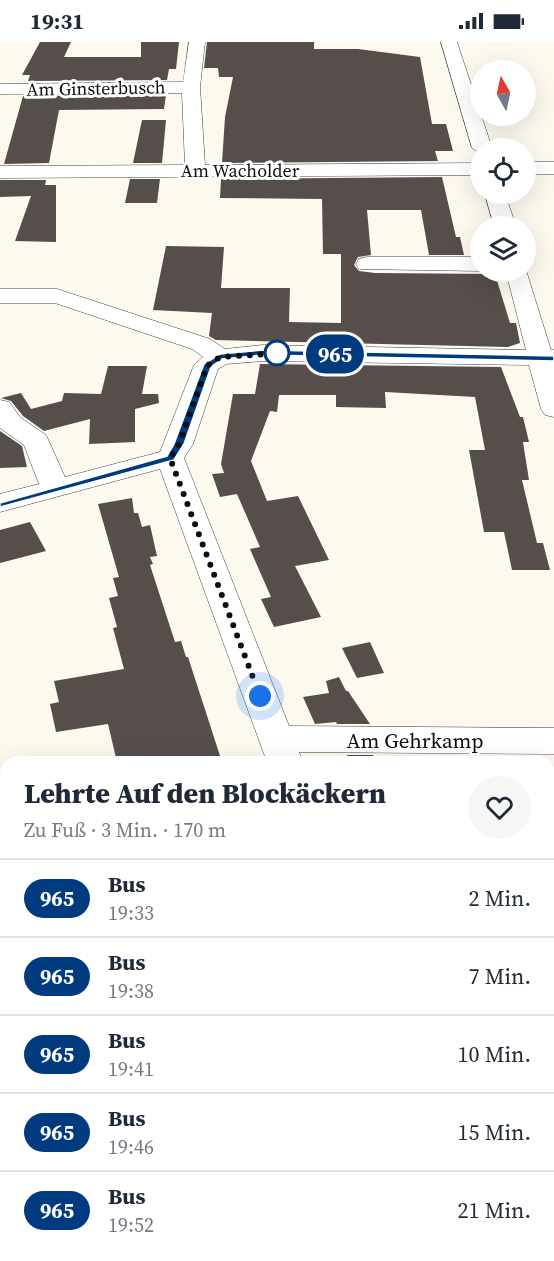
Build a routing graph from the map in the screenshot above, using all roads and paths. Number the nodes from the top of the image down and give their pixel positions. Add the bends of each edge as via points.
1 (197, 42) edge
2 (449, 42) edge
3 (191, 87) junction
4 (0, 89) edge
5 (479, 138) edge
6 (536, 168) edge
7 (554, 168) edge
8 (470, 169) edge
9 (195, 170) junction
10 (0, 172) edge
11 (367, 264) dead end
12 (470, 264) edge
13 (521, 282) edge
14 (0, 296) edge
15 (220, 357) junction
16 (548, 358) edge
17 (0, 408) edge
18 (554, 409) edge
19 (170, 458) junction
20 (55, 488) junction
21 (0, 503) edge
22 (554, 741) edge
23 (281, 751) edge

1 - 3 street
2 - 5 street
3 - 4 street, Am Ginsterbusch
3 - 9 street
6 - 7 street
8 - 9 street, Am Wacholder
9 - 10 street, Am Wacholder
11 - 12 street
13 - 16 street
14 - 15 street via 57,296 201,344
15 - 16 street via 263,353
15 - 19 street via 207,366 179,444
16 - 18 street
17 - 20 street via 11,423 36,441
19 - 20 street
19 - 23 street, Am Gehrkamp
20 - 21 street
22 - 23 street, Am Gehrkamp

